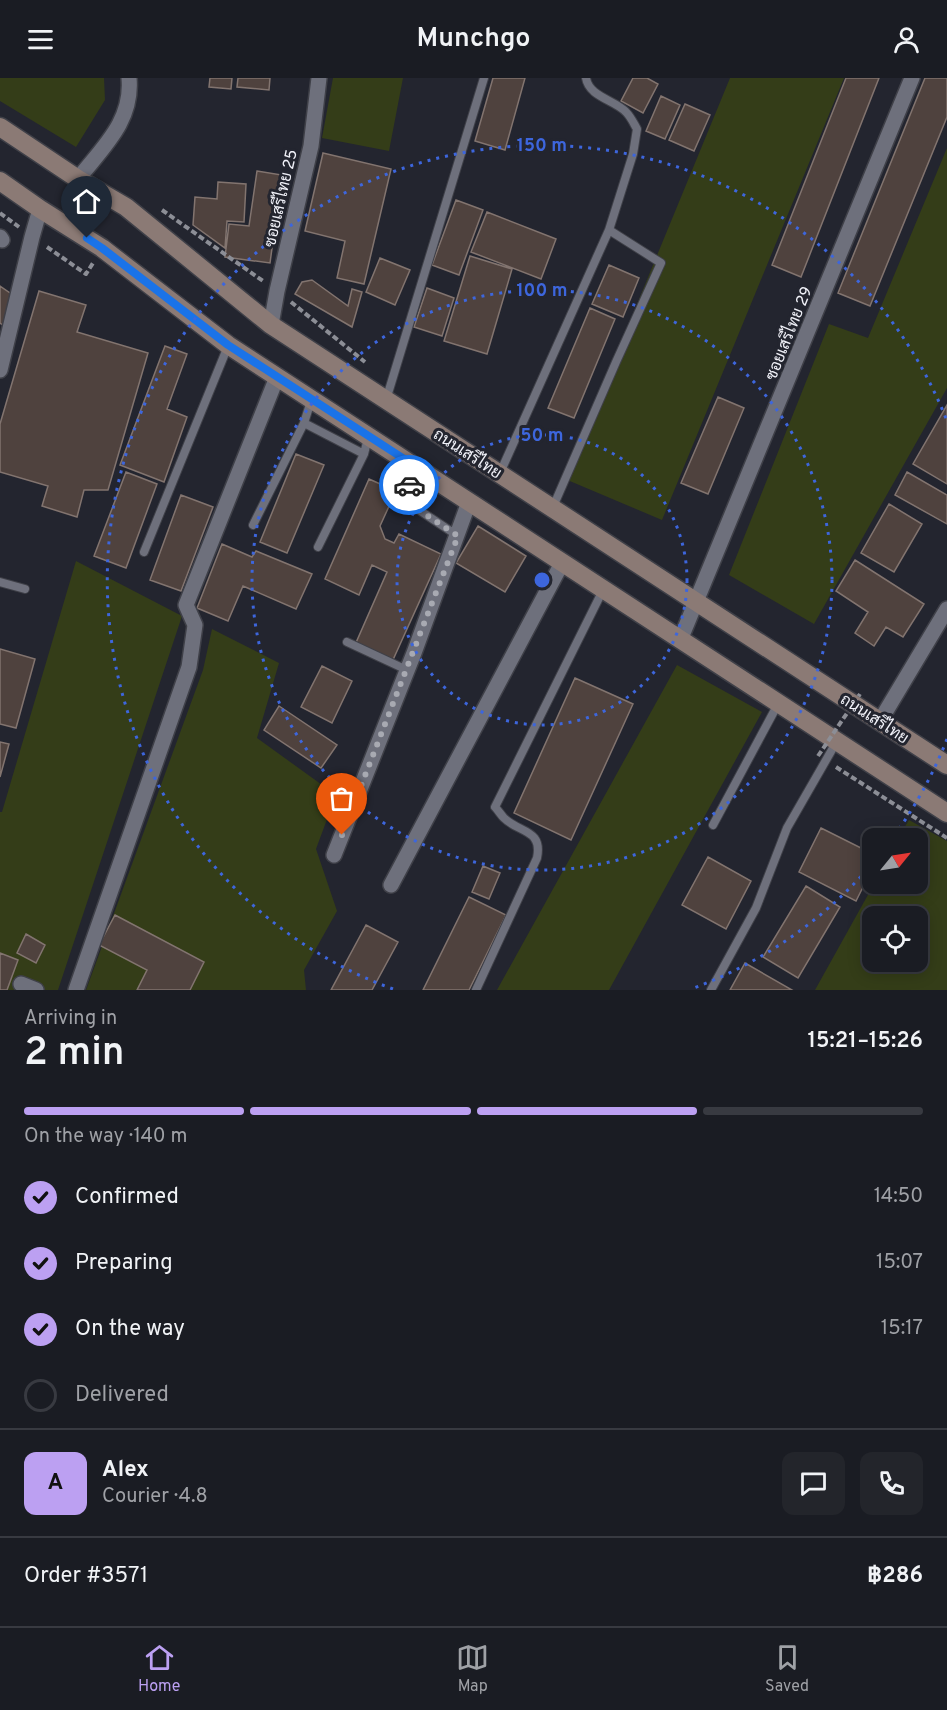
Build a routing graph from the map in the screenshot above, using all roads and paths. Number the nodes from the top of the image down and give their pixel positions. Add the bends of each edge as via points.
1 (129, 78) edge
2 (319, 78) edge
3 (484, 78) edge
4 (586, 78) edge
5 (912, 78) edge
6 (0, 127) edge
7 (78, 178) junction
8 (0, 181) edge
9 (40, 209) junction
10 (609, 230) junction
11 (271, 325) junction
12 (228, 345) junction
13 (0, 370) edge
14 (277, 377) junction
15 (312, 400) junction
16 (386, 400) junction
17 (304, 423) junction
18 (367, 445) junction
19 (415, 466) junction
20 (500, 474) junction
21 (469, 502) junction
22 (553, 507) junction
23 (253, 525) dead end
24 (458, 536) junction
25 (318, 547) dead end
26 (144, 552) dead end
27 (562, 563) junction
28 (0, 582) edge
29 (25, 589) dead end
30 (604, 589) junction
31 (698, 601) junction
32 (947, 609) edge
33 (681, 638) junction
34 (347, 642) dead end
35 (407, 670) junction
36 (860, 694) dead end
37 (779, 703) junction
38 (880, 722) junction
39 (838, 740) junction
40 (825, 760) junction
41 (947, 765) edge
42 (947, 813) edge
43 (713, 825) dead end
44 (947, 838) edge
45 (334, 855) dead end
46 (391, 885) dead end
47 (21, 984) dead end
48 (36, 990) edge
49 (76, 990) edge
50 (476, 990) edge
51 (711, 990) edge

1 - 7 street via 130,93 120,125
2 - 11 street, ซอยเสรีไทย 25 via 311,146
3 - 16 lane
4 - 10 lane via 596,93 626,112 637,129
5 - 31 street, ซอยเสรีไทย 29
6 - 7 main road, ถนนเสรีไทย
7 - 11 main road, ถนนเสรีไทย via 126,207
8 - 9 main road
9 - 12 main road via 102,248
9 - 13 street
10 - 20 lane
10 - 22 lane via 661,263
11 - 16 main road, ถนนเสรีไทย
12 - 14 main road
12 - 26 lane
14 - 15 main road
14 - 49 street via 186,605 195,625 189,667
15 - 17 lane
15 - 18 main road
16 - 20 main road, ถนนเสรีไทย
17 - 18 lane
17 - 23 lane
18 - 19 main road
18 - 25 lane
19 - 21 main road
19 - 24 lane via 406,493 410,504
20 - 22 main road, ถนนเสรีไทย
21 - 24 street
21 - 27 main road
22 - 31 main road, ถนนเสรีไทย
24 - 35 street
27 - 30 main road
27 - 46 street
28 - 29 lane
30 - 33 main road
30 - 50 lane via 495,807 503,818 532,836 539,849
31 - 33 street, ซอยเสรีไทย 29
31 - 38 main road, ถนนเสรีไทย
32 - 38 street
33 - 37 main road
34 - 35 lane
35 - 45 street
36 - 40 path, bridge via 818,756
37 - 39 main road
37 - 43 lane
38 - 41 main road, ถนนเสรีไทย
39 - 40 lane
39 - 42 main road
40 - 44 path
40 - 51 lane via 787,828 756,908
47 - 48 street

